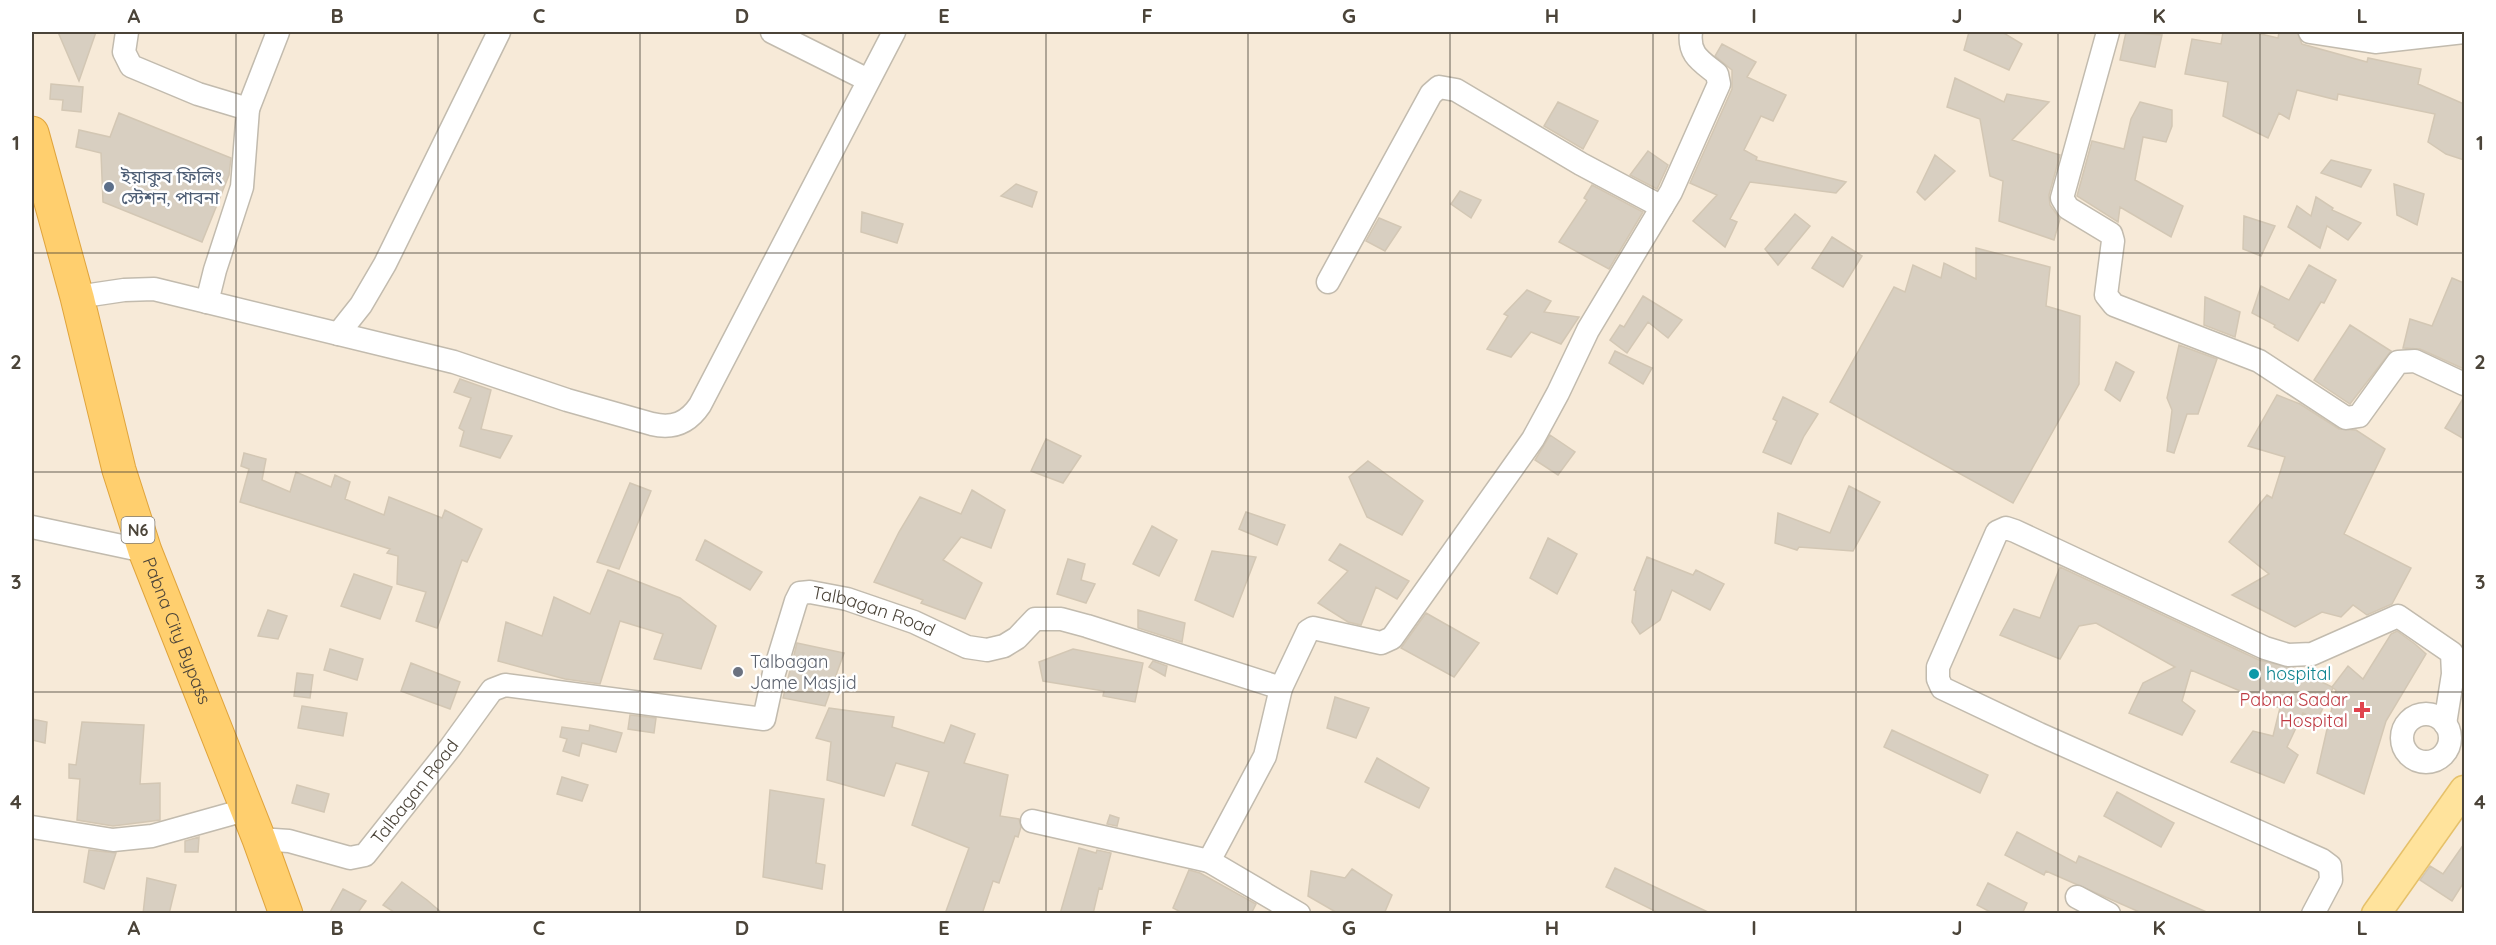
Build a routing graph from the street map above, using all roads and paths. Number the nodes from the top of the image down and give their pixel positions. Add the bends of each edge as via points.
1 (127, 32) edge
2 (278, 32) edge
3 (499, 32) edge
4 (772, 32) edge
5 (894, 32) edge
6 (1691, 32) edge
7 (2108, 32) edge
8 (2310, 32) edge
9 (2464, 32) edge
10 (868, 80) junction
11 (248, 109) junction
12 (32, 133) edge
13 (1662, 207) junction
14 (1328, 282) dead end
15 (77, 297) junction
16 (207, 302) junction
17 (338, 334) junction
18 (2464, 384) edge
19 (32, 527) edge
20 (145, 551) junction
21 (1281, 688) junction
22 (2445, 724) dead end
23 (2464, 790) edge
24 (1032, 821) dead end
25 (252, 824) junction
26 (32, 827) edge
27 (1209, 861) junction
28 (2077, 897) dead end
29 (286, 914) edge
30 (1299, 914) edge
31 (2109, 914) edge
32 (2313, 914) edge
33 (2376, 914) edge

1 - 11 street via 124,52 131,66 198,94
2 - 11 street
3 - 17 street via 385,264
4 - 10 street
5 - 10 street
6 - 13 street via 1692,51 1697,60 1717,74 1719,84
7 - 18 street via 2062,198 2068,208 2111,234 2106,296 2114,305 2259,361 2346,418 2359,416 2398,362 2415,361
8 - 9 street via 2375,42
10 - 17 street via 700,405 693,416 678,425 652,424 454,362
11 - 16 street via 242,187
12 - 15 highway, Pabna City Bypass / N6
13 - 14 street via 1456,90 1439,87 1431,94
13 - 21 street via 1588,330 1533,439 1392,638 1376,643 1313,628
15 - 16 street via 154,289
15 - 20 highway, Pabna City Bypass / N6 via 119,470
16 - 17 street
19 - 20 street
20 - 25 highway, Pabna City Bypass / N6
21 - 25 street, Talbagan Road via 1061,619 1035,618 1017,638 987,650 967,647 914,622 847,599 805,591 796,601 764,719 505,685 492,690 365,855 350,858 289,841
21 - 27 street via 1265,756
22 - 32 street via 2453,674 2452,653 2398,615 2312,654 2288,656 2015,531 2001,529 1993,538 1938,667 1942,688 2322,860 2330,866 2331,880
23 - 33 main road
24 - 27 street
25 - 26 street via 113,840
25 - 29 highway, Pabna City Bypass / N6
27 - 30 street
28 - 31 street

